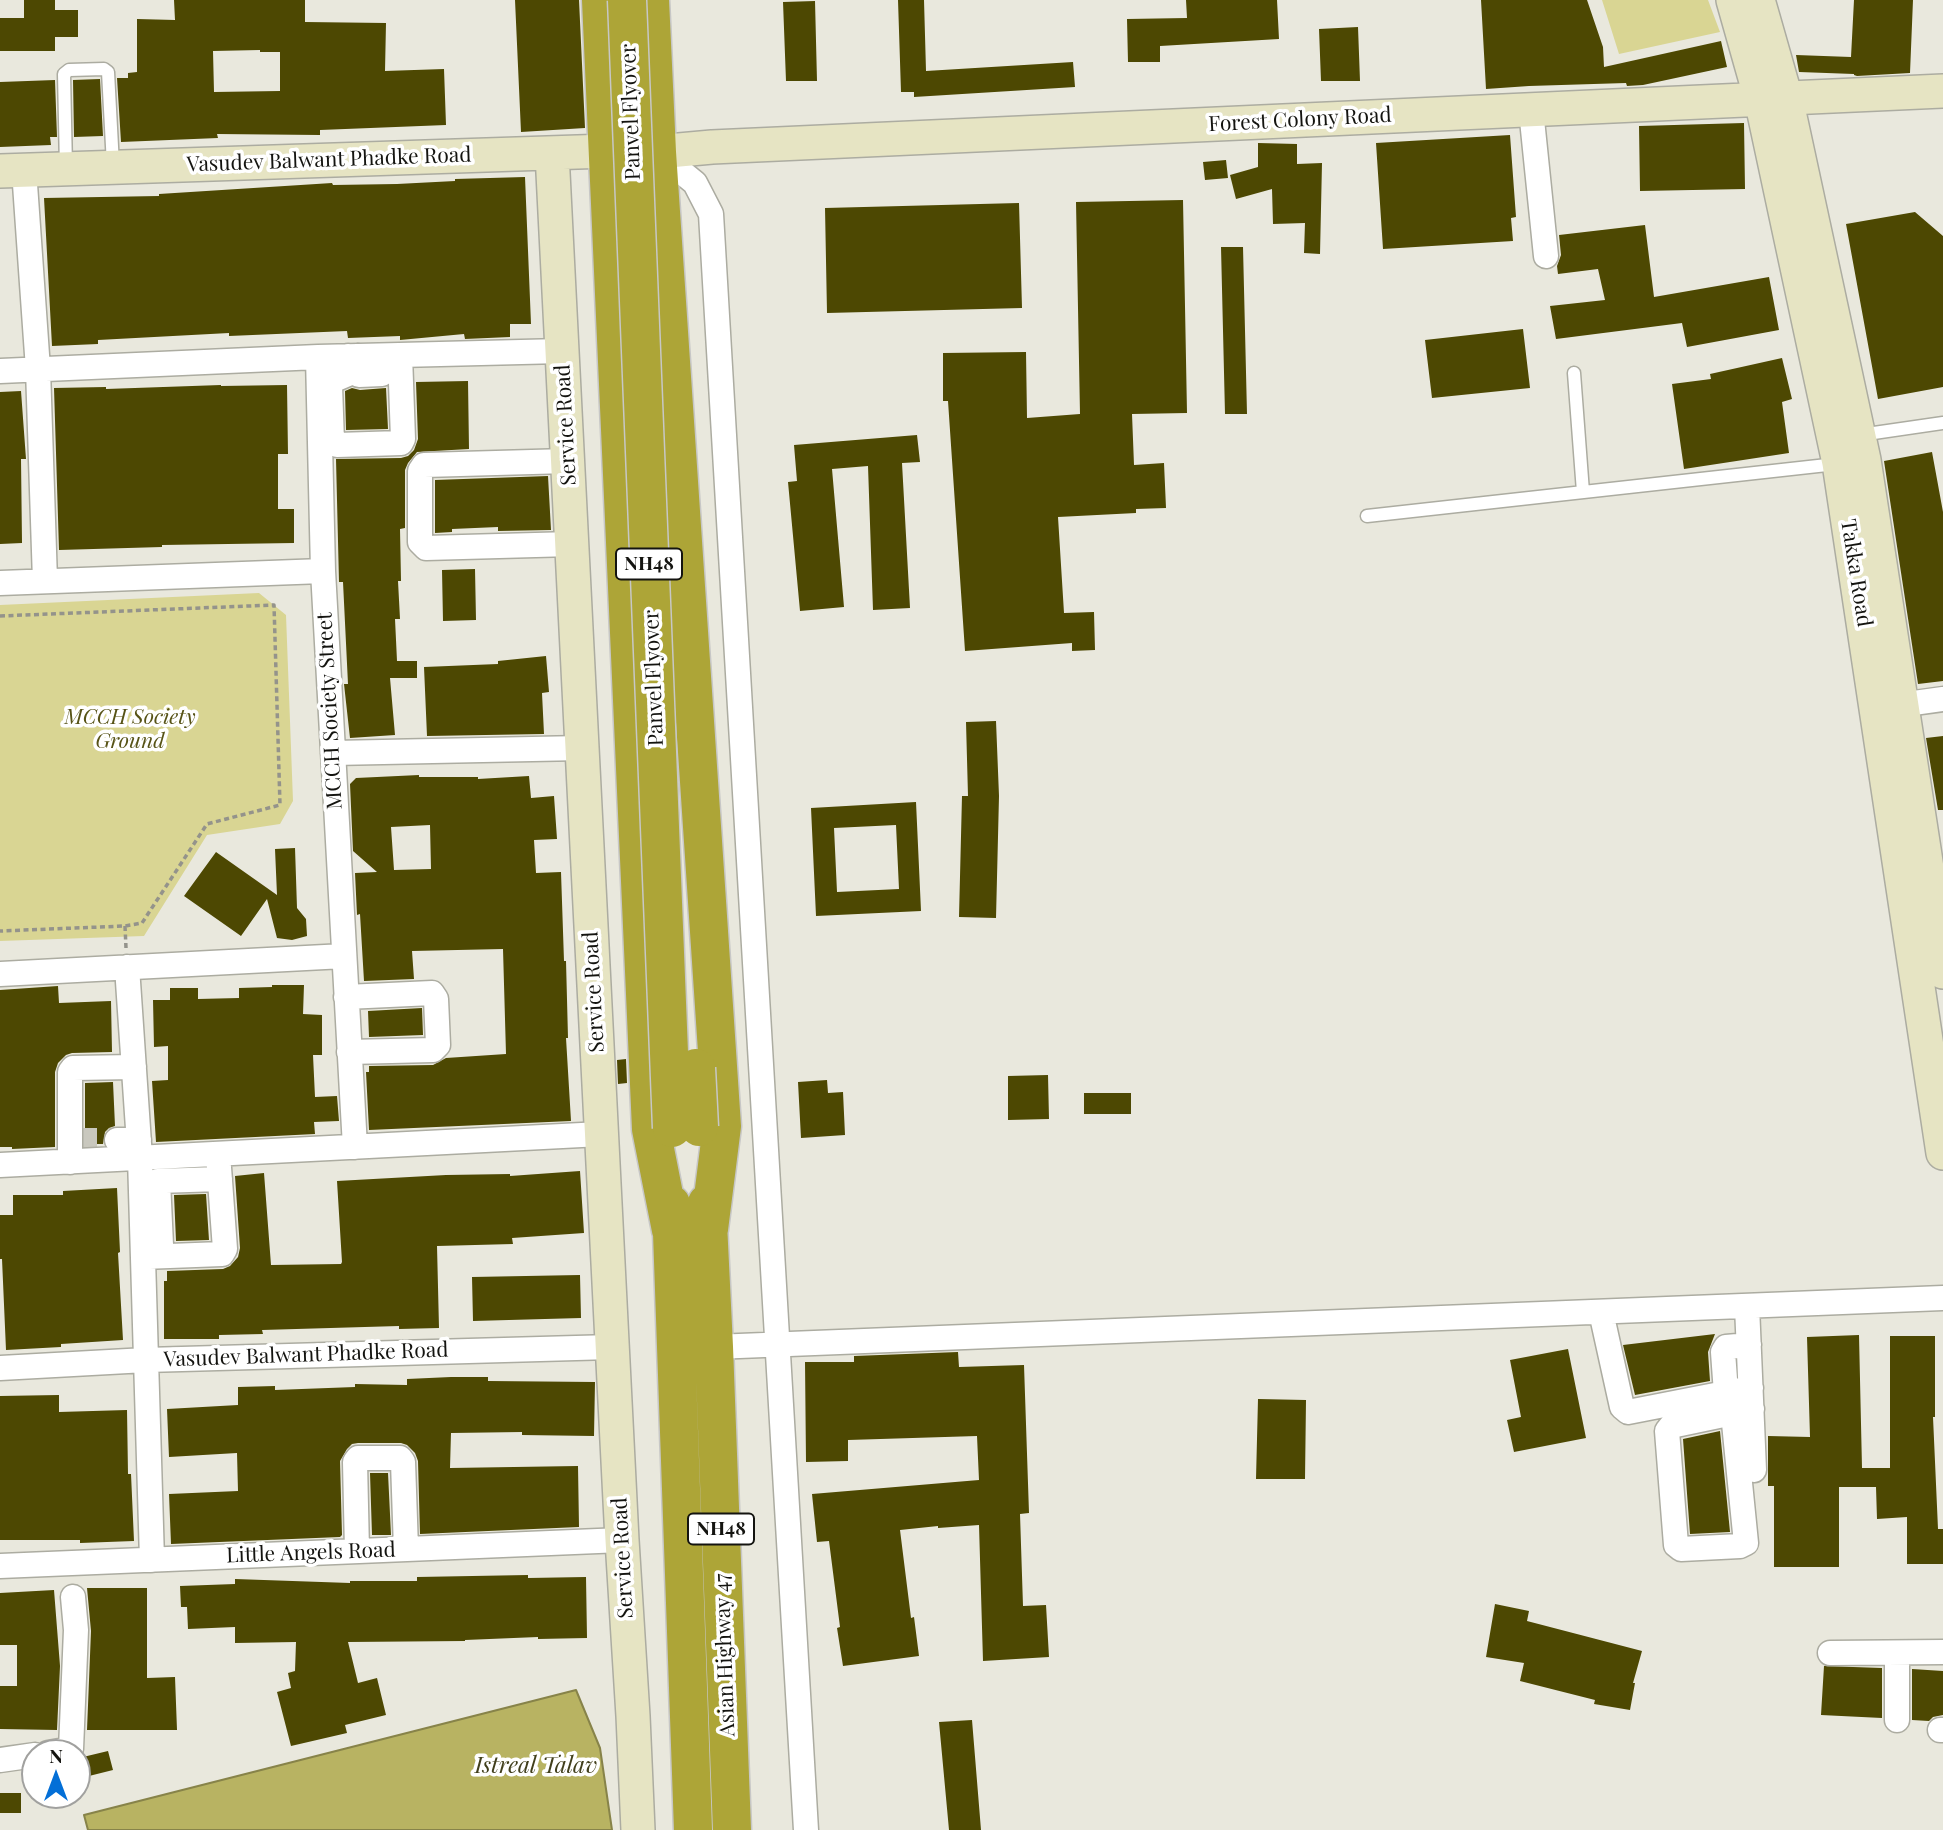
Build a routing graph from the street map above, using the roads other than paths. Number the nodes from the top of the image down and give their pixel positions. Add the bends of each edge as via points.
1 (601, 0) edge
2 (626, 0) edge
3 (640, 0) edge
4 (650, 0) edge
5 (1733, 0) edge
6 (1758, 0) edge
7 (1943, 91) edge
8 (1774, 99) junction
9 (1531, 110) junction
10 (608, 151) junction
11 (657, 152) junction
12 (552, 153) junction
13 (113, 167) junction
14 (66, 169) junction
15 (12, 171) edge
16 (1546, 256) dead end
17 (562, 351) junction
18 (400, 355) junction
19 (353, 356) junction
20 (318, 357) junction
21 (38, 369) junction
22 (0, 371) edge
23 (1574, 373) dead end
24 (382, 374) dead end
25 (1943, 423) edge
26 (326, 437) junction
27 (1850, 450) junction
28 (568, 461) junction
29 (1583, 492) junction
30 (1367, 516) dead end
31 (572, 544) junction
32 (323, 571) junction
33 (46, 581) junction
34 (0, 583) edge
35 (1943, 699) edge
36 (1889, 707) junction
37 (582, 748) junction
38 (333, 753) junction
39 (344, 956) junction
40 (127, 967) junction
41 (1943, 972) edge
42 (0, 974) edge
43 (355, 996) junction
44 (349, 1044) junction
45 (134, 1066) junction
46 (686, 1128) junction
47 (601, 1134) junction
48 (355, 1147) junction
49 (74, 1149) junction
50 (137, 1151) junction
51 (1943, 1153) edge
52 (218, 1154) junction
53 (0, 1166) edge
54 (220, 1179) junction
55 (709, 1229) junction
56 (671, 1230) junction
57 (152, 1251) junction
58 (1943, 1298) edge
59 (1747, 1306) junction
60 (1601, 1312) junction
61 (779, 1345) junction
62 (612, 1347) junction
63 (714, 1347) junction
64 (146, 1360) junction
65 (0, 1368) edge
66 (1740, 1401) junction
67 (622, 1540) junction
68 (406, 1549) junction
69 (356, 1551) junction
70 (152, 1560) junction
71 (0, 1566) edge
72 (72, 1597) dead end
73 (1943, 1652) edge
74 (1830, 1653) dead end
75 (1897, 1653) junction
76 (1897, 1720) dead end
77 (71, 1739) edge
78 (21, 1757) edge
79 (0, 1760) edge
80 (638, 1830) edge
81 (693, 1830) edge
82 (732, 1830) edge
83 (806, 1830) edge

1 - 10 highway
2 - 46 highway, Panvel Flyover / NH48, bridge
3 - 46 highway, Panvel Flyover / NH48, bridge
4 - 11 highway
5 - 8 street, Takka Road
6 - 8 street, Takka Road
7 - 8 street, Forest Colony Road
8 - 9 street, Forest Colony Road
8 - 27 street, Takka Road
9 - 11 street, Forest Colony Road
9 - 16 street
10 - 11 street, Vasudev Balwant Phadke Road
10 - 12 street, Vasudev Balwant Phadke Road
10 - 56 highway via 650,1129
11 - 55 highway via 722,1126
11 - 61 street via 695,183 711,214
12 - 13 street, Vasudev Balwant Phadke Road
12 - 17 street, Service Road
13 - 14 street, Vasudev Balwant Phadke Road
13 - 14 lane via 108,72 69,70 64,75
14 - 15 street, Vasudev Balwant Phadke Road
15 - 21 street
17 - 18 street
17 - 28 street, Service Road
18 - 19 street
18 - 26 street via 401,443 337,445
19 - 20 street
19 - 24 street via 359,375
19 - 26 street via 348,374 330,386
20 - 21 street
20 - 26 street
21 - 22 street
21 - 33 street
23 - 29 lane
25 - 27 lane
26 - 32 street, MCCH Society Street
27 - 29 lane
27 - 36 street, Takka Road
28 - 31 street, Service Road
28 - 31 street via 424,465 420,471 420,542 426,548
29 - 30 lane
31 - 37 street, Service Road
32 - 33 street
32 - 38 street, MCCH Society Street
33 - 34 street
35 - 36 street
36 - 41 street, Takka Road
36 - 51 street, Takka Road
37 - 38 street
37 - 47 street, Service Road
38 - 39 street, MCCH Society Street
39 - 40 street
39 - 43 street, MCCH Society Street
40 - 42 street
40 - 45 street
43 - 44 street, MCCH Society Street
43 - 44 street via 432,993 438,1045 433,1050
44 - 48 street, MCCH Society Street
45 - 49 street via 73,1068 70,1072
45 - 50 street
46 - 55 highway, Panvel Flyover / NH48
46 - 56 highway, Panvel Flyover / NH48
47 - 48 street
47 - 62 street, Service Road
48 - 52 street
49 - 50 street
49 - 53 street
50 - 52 street
50 - 54 street
50 - 57 street
52 - 54 street
54 - 57 street via 222,1255
55 - 63 highway, Asian Highway 47 / NH48
56 - 81 highway, Asian Highway 47 / NH48
57 - 64 street
58 - 59 street
59 - 60 street
59 - 66 street via 1749,1345
60 - 61 street
60 - 66 street via 1622,1407 1628,1412
61 - 63 street
61 - 83 street
62 - 64 street, Vasudev Balwant Phadke Road
62 - 67 street, Service Road
63 - 82 highway, Asian Highway 47 / NH48
64 - 65 street, Vasudev Balwant Phadke Road
64 - 70 street
66 - 66 street via 1754,1546 1681,1549 1676,1545 1667,1431
67 - 68 street, Little Angels Road
67 - 80 street, Service Road
68 - 69 street, Little Angels Road
68 - 69 street via 404,1462 400,1458 358,1458
69 - 70 street, Little Angels Road
70 - 71 street, Little Angels Road
72 - 77 street via 76,1630
73 - 75 street
74 - 75 street
75 - 76 street
78 - 79 street

